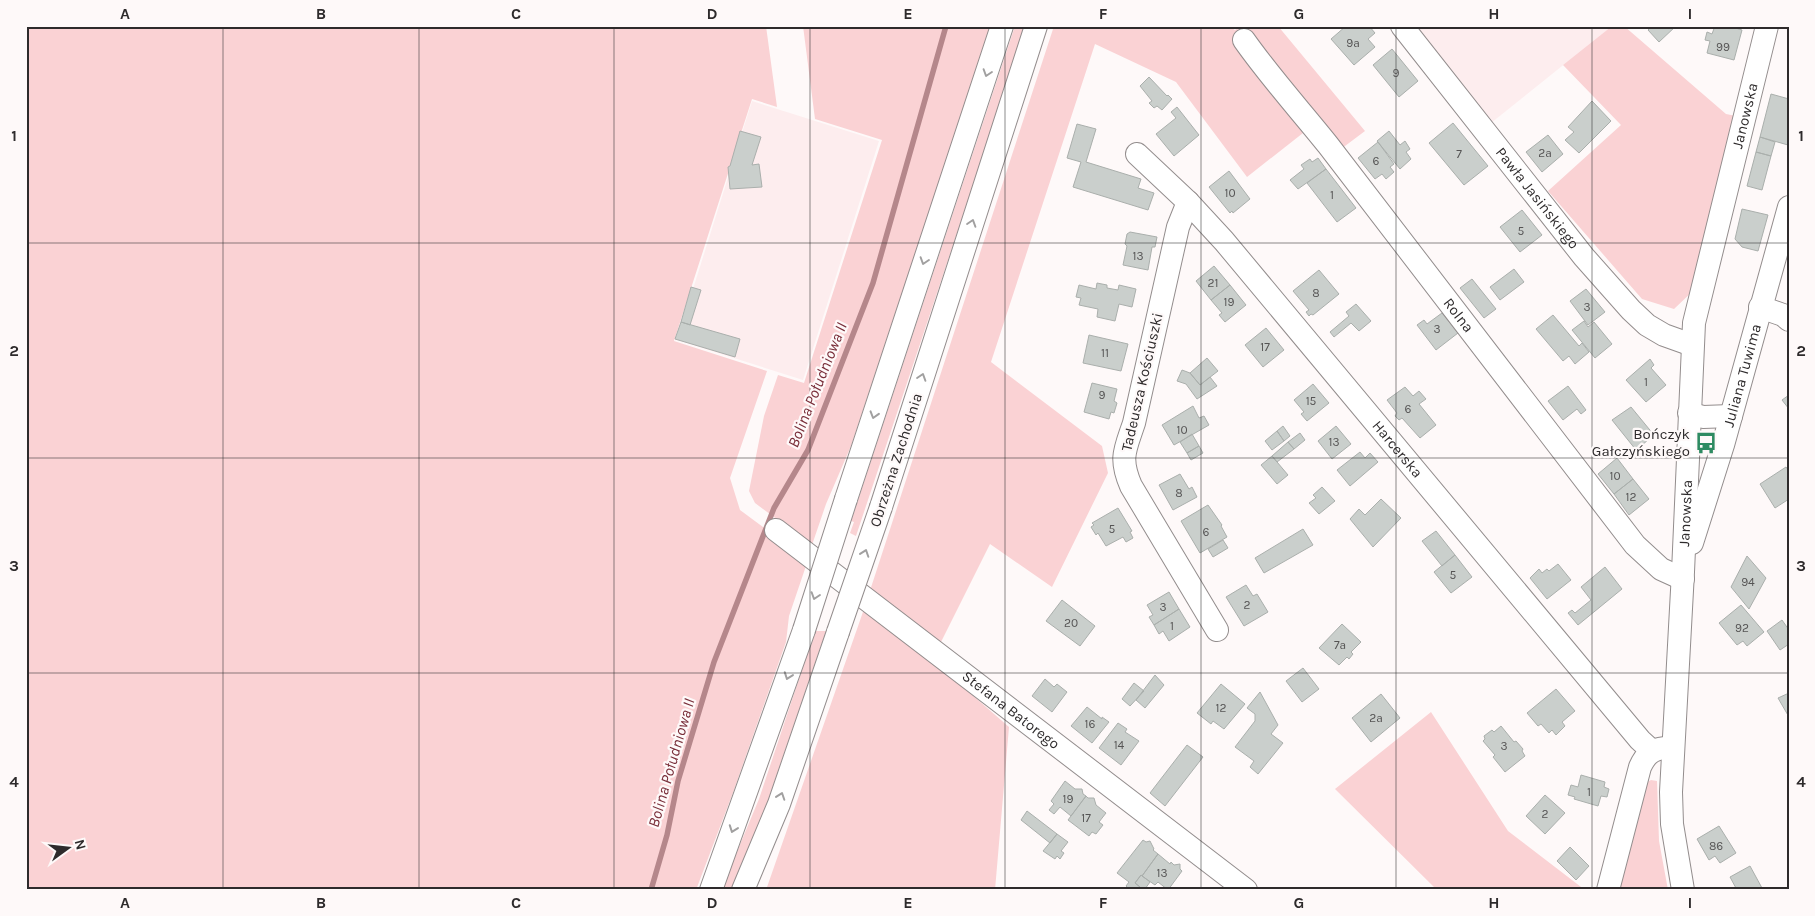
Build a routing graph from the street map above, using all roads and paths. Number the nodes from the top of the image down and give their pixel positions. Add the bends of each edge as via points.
1 (1002, 26) edge
2 (1036, 26) edge
3 (1402, 26) edge
4 (1767, 26) edge
5 (1244, 40) dead end
6 (1137, 154) dead end
7 (1188, 202) junction
8 (1789, 207) edge
9 (1780, 268) edge
10 (1760, 307) junction
11 (1789, 320) edge
12 (1692, 344) junction
13 (1689, 413) junction
14 (1731, 416) junction
15 (776, 530) dead end
16 (1683, 576) junction
17 (1217, 630) dead end
18 (1663, 749) junction
19 (711, 890) edge
20 (743, 890) edge
21 (1246, 890) edge
22 (1608, 890) edge
23 (1683, 890) edge

1 -> 19 street, bridge via 804,630
20 -> 2 street, Obrzeżna Zachodnia, bridge via 778,804 838,632
3 - 12 street, Pawła Jasińskiego via 1584,257 1631,310 1664,335
4 - 12 street, Janowska via 1714,237
5 - 16 street, Rolna via 1636,545 1662,569
6 - 7 street, Harcerska
7 - 17 street, Tadeusza Kościuszki via 1178,228 1134,423 1124,451 1124,468 1130,486
7 - 18 street, Harcerska via 1640,740
8 - 9 street, Juliana Tuwima
9 - 10 street, Juliana Tuwima
10 - 11 street
10 - 14 street, Juliana Tuwima
12 - 13 street, Janowska
13 - 14 street via 1702,417
13 - 16 street, Janowska
14 - 16 street, Juliana Tuwima
15 - 21 street, Stefana Batorego
16 - 18 street, Janowska
18 - 22 street via 1644,758 1640,767
18 - 23 street, Janowska

